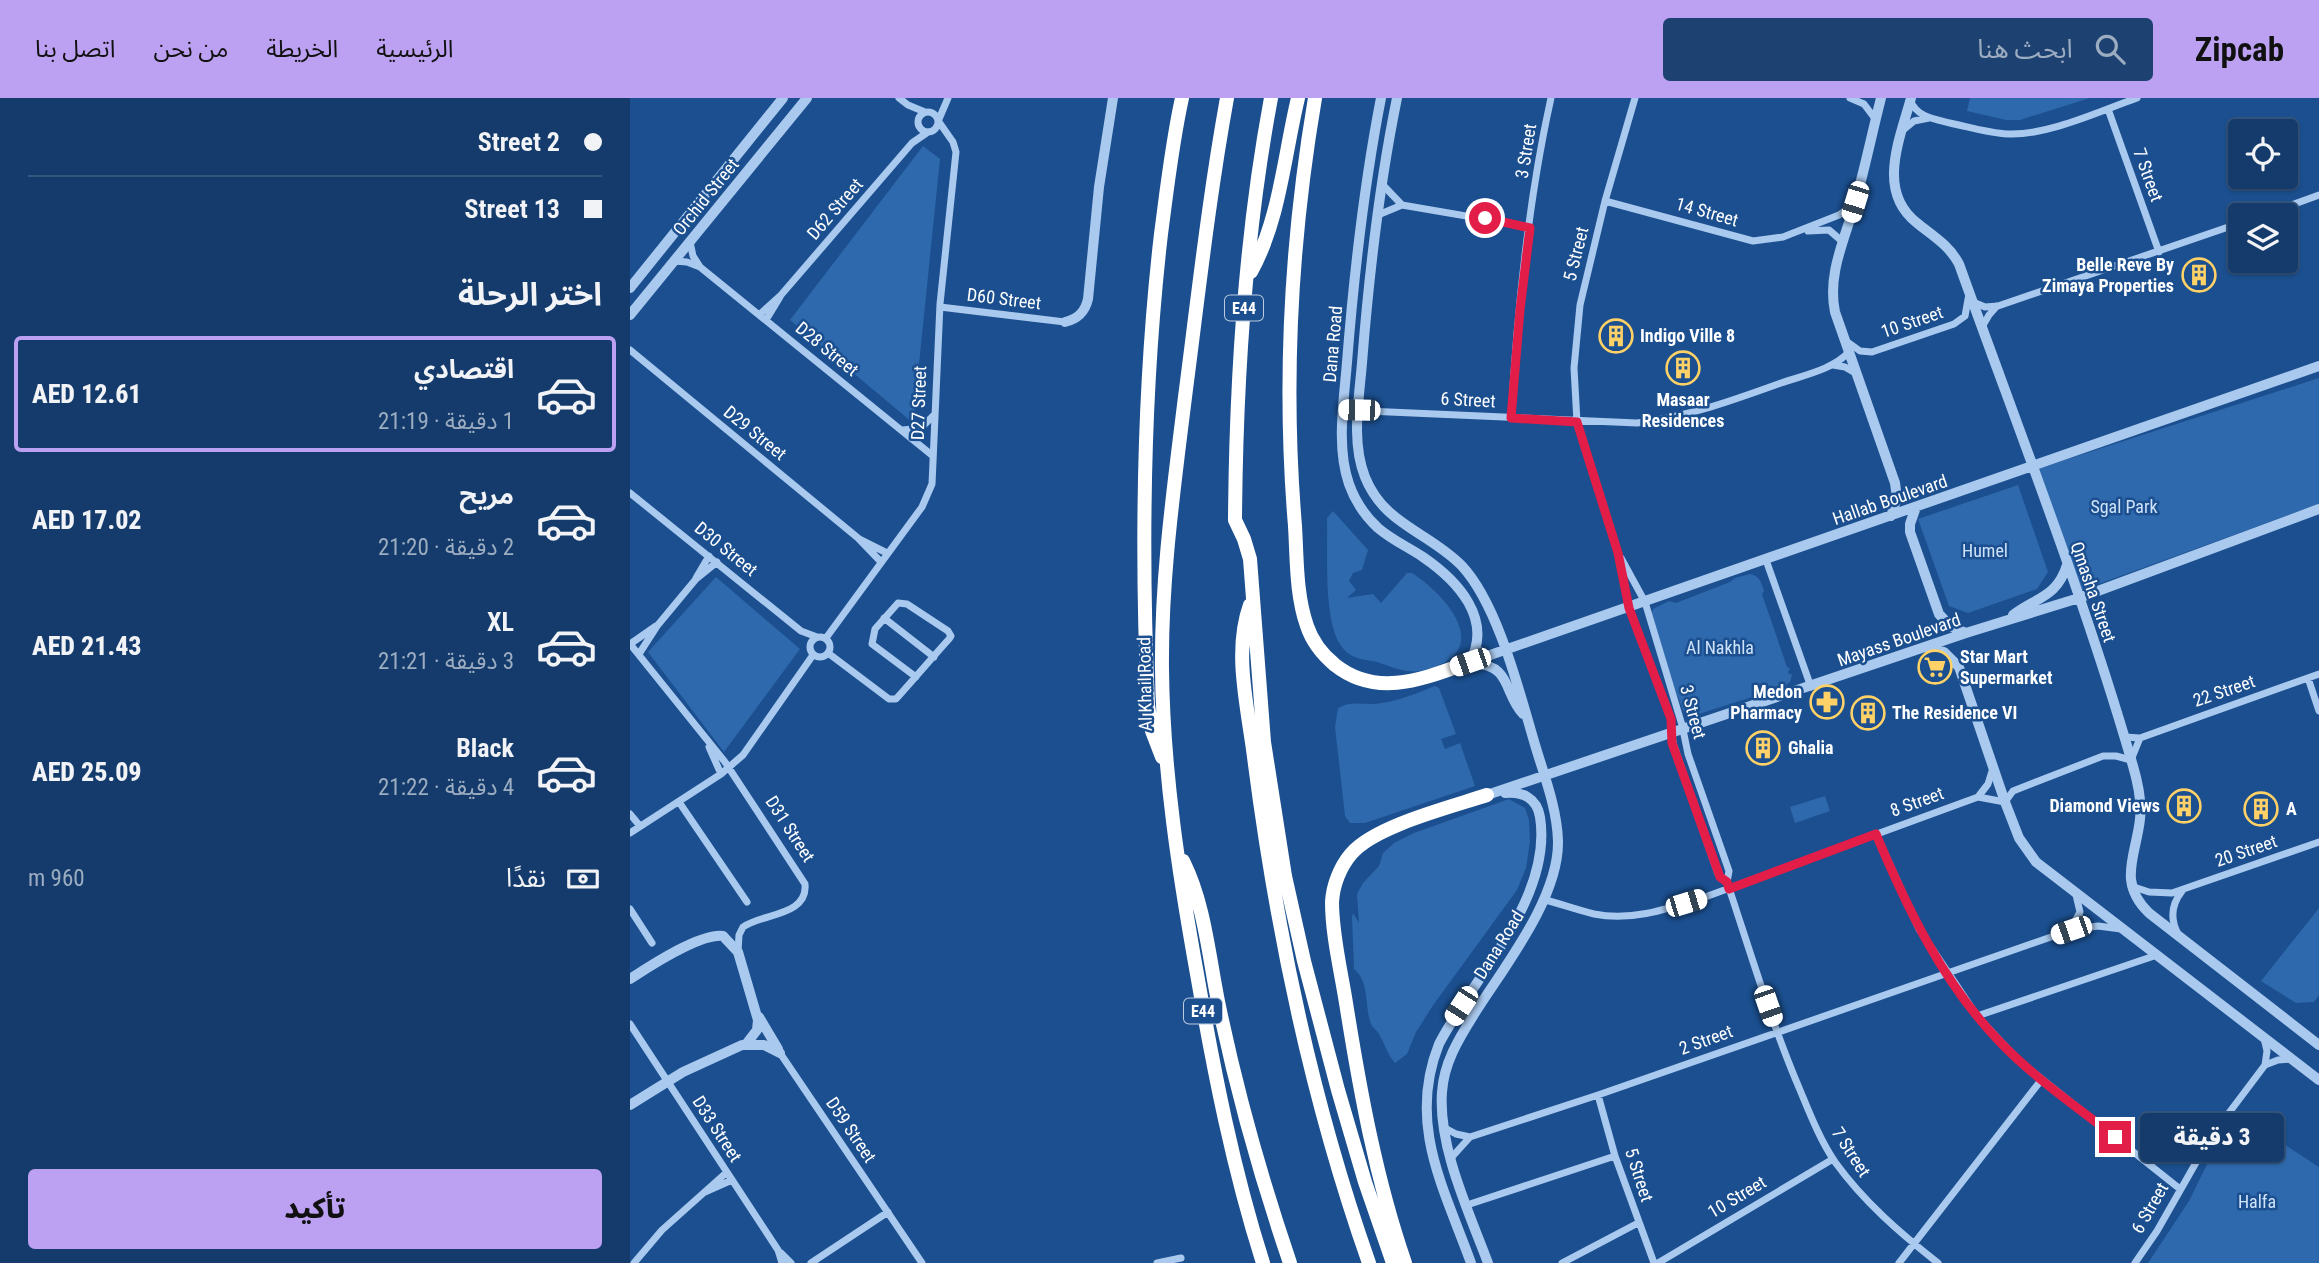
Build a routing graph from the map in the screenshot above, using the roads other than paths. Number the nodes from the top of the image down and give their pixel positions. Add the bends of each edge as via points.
1 (783, 98) edge
2 (807, 98) edge
3 (900, 98) edge
4 (1113, 98) edge
5 (1182, 98) edge
6 (1227, 98) edge
7 (1272, 98) edge
8 (1298, 98) edge
9 (1315, 98) edge
10 (1381, 98) edge
11 (1397, 98) edge
12 (1551, 98) edge
13 (1635, 98) edge
14 (1870, 98) edge
15 (1881, 98) edge
16 (2137, 98) edge
17 (947, 99) edge
18 (1854, 99) edge
19 (1910, 99) edge
20 (908, 105) junction
21 (2108, 108) junction
22 (927, 112) junction
23 (1930, 118) junction
24 (1876, 120) junction
25 (939, 121) junction
26 (918, 122) junction
27 (1902, 130) junction
28 (930, 132) junction
29 (949, 138) junction
30 (912, 143) junction
31 (1382, 184) junction
32 (2319, 195) edge
33 (2309, 200) junction
34 (1605, 201) junction
35 (1855, 202) junction
36 (2298, 204) edge
37 (2319, 204) edge
38 (1402, 205) junction
39 (1378, 215) junction
40 (2228, 227) edge
41 (1530, 228) junction
42 (1801, 230) junction
43 (690, 242) junction
44 (1843, 242) junction
45 (2159, 252) junction
46 (674, 261) junction
47 (700, 267) junction
48 (1247, 279) junction
49 (630, 288) edge
50 (781, 295) junction
51 (1971, 297) junction
52 (1998, 306) junction
53 (940, 307) junction
54 (630, 315) edge
55 (759, 315) junction
56 (766, 320) junction
57 (1065, 322) joint
58 (1982, 327) junction
59 (1845, 340) junction
60 (631, 352) edge
61 (1849, 352) junction
62 (1832, 365) junction
63 (2319, 366) edge
64 (1857, 374) junction
65 (1344, 410) junction
66 (1359, 410) junction
67 (934, 415) junction
68 (1511, 418) junction
69 (1577, 422) junction
70 (903, 430) junction
71 (933, 456) junction
72 (2032, 467) junction
73 (630, 493) edge
74 (1916, 508) junction
75 (2319, 509) edge
76 (1891, 516) junction
77 (858, 538) junction
78 (887, 553) junction
79 (1618, 553) junction
80 (709, 556) junction
81 (1766, 560) junction
82 (717, 562) junction
83 (881, 562) junction
84 (2067, 565) junction
85 (696, 579) junction
86 (1254, 596) junction
87 (2079, 598) junction
88 (1644, 602) junction
89 (1629, 608) junction
90 (884, 618) junction
91 (2007, 620) junction
92 (657, 626) junction
93 (801, 631) junction
94 (1966, 633) junction
95 (821, 637) junction
96 (630, 644) edge
97 (809, 645) junction
98 (1924, 648) junction
99 (1505, 650) junction
100 (828, 653) junction
101 (639, 654) junction
102 (813, 654) junction
103 (934, 657) junction
104 (1470, 662) junction
105 (2319, 674) edge
106 (916, 677) junction
107 (2308, 678) junction
108 (1811, 687) junction
109 (2319, 711) edge
110 (1526, 717) junction
111 (1683, 729) junction
112 (1671, 733) junction
113 (2125, 737) junction
114 (2140, 738) junction
115 (706, 740) junction
116 (2131, 761) junction
117 (1167, 767) junction
118 (729, 768) junction
119 (1993, 768) junction
120 (721, 774) junction
121 (1544, 775) junction
122 (1487, 794) junction
123 (1978, 797) junction
124 (679, 802) junction
125 (2005, 802) junction
126 (630, 814) edge
127 (640, 826) junction
128 (630, 833) edge
129 (1876, 834) junction
130 (2319, 842) edge
131 (1177, 851) junction
132 (1728, 885) junction
133 (2131, 886) junction
134 (2184, 890) junction
135 (2075, 893) junction
136 (1545, 900) junction
137 (747, 902) dead end
138 (630, 909) edge
139 (2071, 930) junction
140 (2125, 930) junction
141 (2178, 935) junction
142 (652, 943) dead end
143 (738, 952) junction
144 (2157, 955) junction
145 (1947, 973) junction
146 (630, 979) edge
147 (757, 1014) junction
148 (1977, 1016) junction
149 (630, 1024) edge
150 (1777, 1031) junction
151 (2264, 1037) junction
152 (747, 1043) junction
153 (2319, 1045) edge
154 (780, 1053) junction
155 (2292, 1059) junction
156 (2265, 1065) junction
157 (2042, 1079) junction
158 (2319, 1080) edge
159 (667, 1081) junction
160 (1598, 1095) junction
161 (630, 1105) edge
162 (1443, 1127) junction
163 (1470, 1137) junction
164 (1615, 1156) junction
165 (1451, 1157) junction
166 (1833, 1159) junction
167 (727, 1172) junction
168 (732, 1180) junction
169 (2180, 1189) junction
170 (705, 1193) junction
171 (1467, 1205) junction
172 (888, 1212) junction
173 (1639, 1223) junction
174 (1914, 1244) junction
175 (778, 1250) junction
176 (1181, 1258) dead end
177 (634, 1263) edge
178 (782, 1263) edge
179 (791, 1263) edge
180 (809, 1263) edge
181 (922, 1263) edge
182 (1157, 1263) edge
183 (1263, 1263) edge
184 (1290, 1263) edge
185 (1369, 1263) edge
186 (1393, 1263) edge
187 (1405, 1263) edge
188 (1471, 1263) edge
189 (1488, 1263) edge
190 (1562, 1263) edge
191 (1656, 1263) edge
192 (1899, 1263) edge
193 (1938, 1263) edge
194 (2134, 1263) edge

1 - 49 street, Orchid Street
2 - 43 street, Orchid Street
3 - 20 street
4 - 57 street via 1088,299 1082,313
5 - 117 highway via 1154,302 1145,474 1147,705
6 - 117 highway, Al Khail Road / E44 via 1202,262 1170,535 1162,668
7 - 48 highway, E44
8 - 48 highway via 1273,219
9 - 104 highway via 1297,241 1288,386 1291,485 1307,626 1329,659 1373,683 1413,682
10 - 65 street, Dana Road via 1359,250
11 - 31 street, Dana Road
12 - 41 street, 3 Street
13 - 34 street, 5 Street
14 - 18 street
15 - 24 street
16 - 21 street
17 - 22 street
17 - 25 street
18 - 24 street via 1869,108
19 - 23 street via 1917,112
19 - 27 street, Qmasha Street
20 - 22 street
20 - 26 street
21 - 23 street via 2025,134 1992,133
21 - 45 street, 7 Street
22 - 25 street
22 - 26 street
23 - 27 street via 1914,121
24 - 35 street
25 - 28 street
25 - 29 street, D27 Street
26 - 28 street via 922,130
26 - 30 street, D62 Street
27 - 51 street, Qmasha Street via 1893,167 1899,203 1950,249
28 - 29 street
28 - 30 street, D62 Street
29 - 53 street, D27 Street via 956,152
30 - 50 street, D62 Street
31 - 38 street
31 - 39 street, Dana Road
32 - 33 street
33 - 36 street
33 - 37 street
34 - 42 street, 14 Street via 1753,241
34 - 69 street, 5 Street via 1576,337
35 - 42 street, 14 Street via 1839,215
35 - 44 street
38 - 39 street
38 - 41 street
39 - 66 street, Dana Road
40 - 45 street
41 - 68 street, 3 Street
42 - 44 street, 14 Street via 1829,230
43 - 46 street, Orchid Street
43 - 47 street, D28 Street
44 - 59 street via 1832,288
45 - 52 street
46 - 47 street, D28 Street
46 - 54 street, Orchid Street
47 - 55 street, D28 Street
48 - 86 highway, E44 via 1235,520 1248,549
50 - 55 street, D62 Street
50 - 56 street, D62 Street
51 - 52 street via 1985,307
51 - 58 street, Qmasha Street
51 - 59 street, 10 Street via 1965,316 1954,324 1872,352 1860,351
52 - 58 street
53 - 57 street, D60 Street
53 - 67 street, D27 Street
55 - 56 street, D28 Street
56 - 70 street, D28 Street
58 - 72 street, Qmasha Street
59 - 61 street
60 - 77 street, D29 Street
61 - 62 street, 6 Street
61 - 64 street
62 - 64 street
62 - 69 street, 6 Street via 1682,416 1637,423
63 - 72 street, Hallab Boulevard
64 - 76 street via 1895,483 1897,498
65 - 66 street, 6 Street
65 - 104 street, Dana Road via 1343,456 1354,495 1378,528 1441,571 1468,601 1478,631
66 - 68 street, 6 Street
66 - 99 street, Dana Road via 1358,453 1373,493 1394,518 1443,550 1470,576
67 - 70 street via 921,428
67 - 71 street, D27 Street
68 - 69 street, 6 Street
69 - 79 street, 3 Street
70 - 71 street, D28 Street
71 - 78 street, D27 Street via 928,496
72 - 74 street, Hallab Boulevard
72 - 84 street, Qmasha Street
73 - 80 street, D30 Street
74 - 76 street, Hallab Boulevard
74 - 94 street via 1910,532 1939,614
75 - 87 street, Mayass Boulevard
76 - 81 street, Hallab Boulevard
77 - 78 street, D29 Street
77 - 83 street, D29 Street
78 - 83 street, D27 Street
79 - 88 street, 3 Street
79 - 89 street, 3 Street
80 - 82 street, D30 Street
80 - 85 street
81 - 88 street, Hallab Boulevard
81 - 108 street
82 - 85 street
82 - 93 street, D30 Street
83 - 95 street, D27 Street
84 - 87 street, Qmasha Street
84 - 91 street via 2049,594
85 - 92 street
86 - 185 highway via 1243,632 1242,656 1271,879 1314,1083
86 - 186 highway via 1264,742 1292,909 1348,1125
87 - 91 street, Mayass Boulevard
87 - 113 street, Qmasha Street
88 - 89 street, Hallab Boulevard
88 - 111 street, 3 Street
89 - 99 street, Hallab Boulevard
89 - 112 street, 3 Street via 1671,719
90 - 103 street
90 - 103 street via 903,603 948,631 951,636
90 - 106 street via 872,643
91 - 94 street, Mayass Boulevard
92 - 96 street
92 - 101 street
93 - 95 street, D30 Street
93 - 97 street, D30 Street
94 - 98 street, Mayass Boulevard
95 - 97 street
95 - 100 street via 830,645
96 - 101 street, D31 Street
97 - 102 street
98 - 108 street, Mayass Boulevard
98 - 119 street via 1944,652 1959,667
99 - 104 street, Hallab Boulevard
99 - 110 street, Dana Road
100 - 102 street via 821,657
100 - 106 street via 893,701
101 - 115 street, D31 Street
102 - 118 street via 750,748
103 - 106 street
104 - 110 street, Dana Road via 1498,671
105 - 107 street, 22 Street
107 - 109 street
107 - 114 street, 22 Street
108 - 111 street, Mayass Boulevard
110 - 121 street, Dana Road
111 - 112 street, Mayass Boulevard
111 - 132 street, 3 Street via 1729,871
112 - 121 street, Mayass Boulevard
112 - 132 street, 3 Street via 1718,874
113 - 114 street, 22 Street
113 - 116 street, Qmasha Street
114 - 116 street
115 - 118 street, D31 Street
115 - 120 street, D31 Street
116 - 125 street via 2103,756 2013,791
116 - 133 street, Qmasha Street via 2140,819
117 - 131 highway, Al Khail Road / E44
118 - 120 street
118 - 143 street, D31 Street via 804,879 806,889 797,906 743,927
119 - 123 street
119 - 125 street
120 - 124 street
121 - 122 street, Mayass Boulevard
121 - 136 street, Dana Road via 1558,841
122 - 187 highway via 1367,839 1342,867 1333,894 1339,959 1365,1109
122 - 188 street, Dana Road via 1528,796 1538,809 1541,835 1538,867 1528,897 1447,1028 1427,1085 1430,1148
123 - 125 street
123 - 129 street, 8 Street
124 - 127 street
124 - 137 street
125 - 135 street via 2026,851
126 - 127 street
127 - 128 street
129 - 132 street, 8 Street
129 - 145 street via 1907,906
130 - 134 street, 20 Street
131 - 183 highway, Al Khail Road / E44 via 1227,1131
131 - 184 highway via 1198,898 1230,1056
132 - 136 street, 8 Street via 1665,910 1632,916 1591,913
132 - 150 street, 3 Street
133 - 134 street, 20 Street via 2161,894
133 - 141 street via 2140,905
134 - 141 street via 2173,906
135 - 139 street via 2080,912
135 - 140 street
136 - 162 street, Dana Road via 1452,1051 1443,1080
138 - 142 street
139 - 140 street, 2 Street via 2098,926
139 - 145 street, 2 Street
140 - 144 street
141 - 153 street
143 - 146 street via 727,939 713,936
143 - 147 street, D59 Street
144 - 148 street
144 - 151 street
145 - 148 street
145 - 150 street, 2 Street
147 - 152 street via 757,1030
147 - 154 street, D59 Street
148 - 157 street
149 - 159 street, D33 Street
150 - 160 street, 2 Street
150 - 166 street, 7 Street
151 - 155 street
151 - 156 street
152 - 154 street
152 - 159 street
154 - 172 street, D59 Street
155 - 156 street
155 - 158 street
156 - 169 street, 6 Street via 2210,1138
157 - 169 street
157 - 174 street
159 - 161 street
159 - 167 street, D33 Street
160 - 163 street, 2 Street
160 - 164 street, 5 Street
162 - 163 street
162 - 165 street, Dana Road
163 - 165 street, 2 Street
164 - 171 street
164 - 173 street, 5 Street
165 - 171 street, Dana Road
166 - 174 street, 7 Street via 1883,1218
166 - 191 street, 10 Street
167 - 168 street, D33 Street
167 - 170 street
168 - 170 street
168 - 175 street, D33 Street
169 - 194 street, 6 Street
170 - 177 street via 662,1230
171 - 189 street, Dana Road
172 - 180 street
172 - 181 street, D59 Street
173 - 190 street
173 - 191 street, 5 Street
174 - 192 street
174 - 193 street, 7 Street
175 - 178 street, D33 Street
175 - 179 street, D33 Street
176 - 182 street

